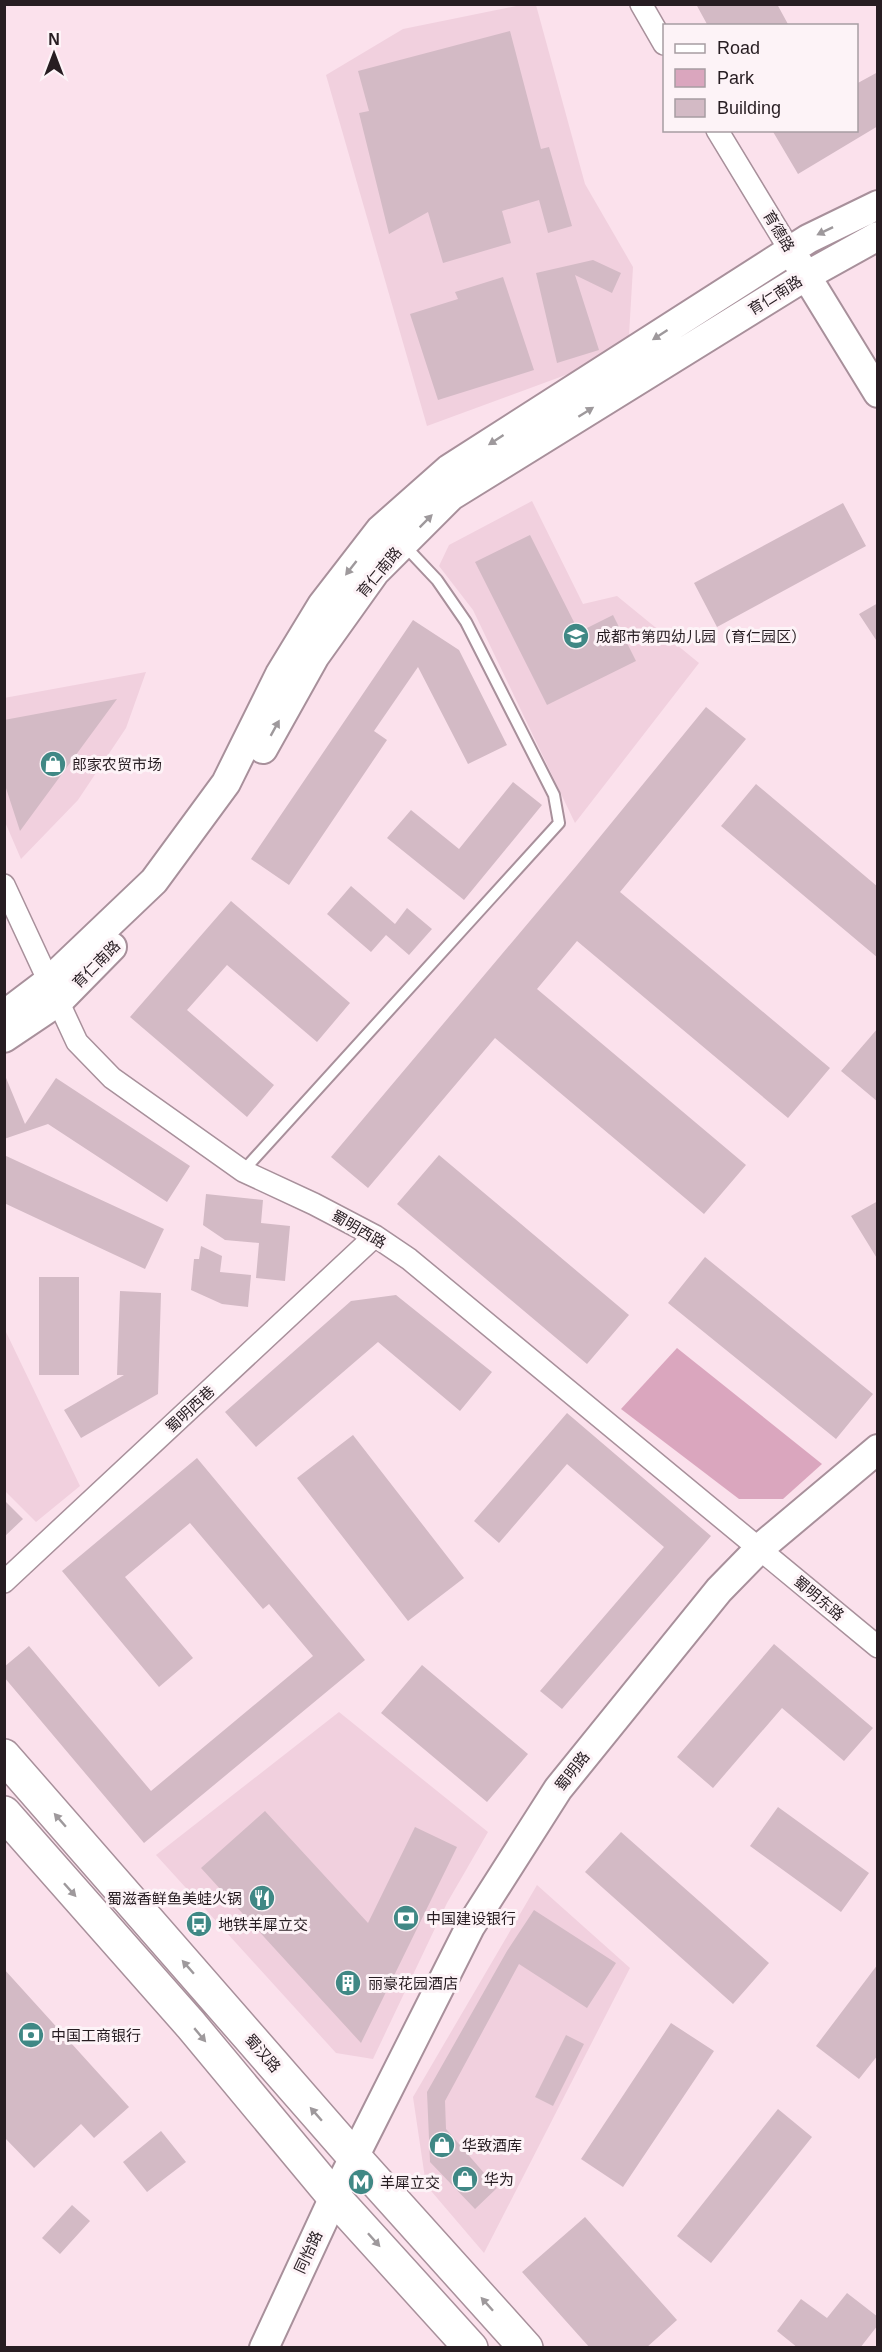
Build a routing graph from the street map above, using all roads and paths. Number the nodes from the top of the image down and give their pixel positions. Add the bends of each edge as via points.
1 (641, 4) edge
2 (663, 42) edge
3 (718, 132) edge
4 (878, 205) edge
5 (878, 236) edge
6 (791, 252) junction
7 (806, 276) junction
8 (878, 393) edge
9 (404, 544) junction
10 (4, 885) edge
11 (54, 991) junction
12 (4, 1015) edge
13 (4, 1038) edge
14 (243, 1171) junction
15 (375, 1236) junction
16 (878, 1449) edge
17 (760, 1548) junction
18 (4, 1582) edge
19 (878, 1647) edge
20 (4, 1756) edge
21 (4, 1814) edge
22 (355, 2158) junction
23 (334, 2197) junction
24 (264, 2348) edge
25 (471, 2348) edge
26 (526, 2348) edge

1 - 2 street
3 - 6 street, 育德路
4 -> 6 street via 808,239
5 - 7 street, 育仁南路
6 - 7 street, 育德路
6 -> 11 street via 449,470 380,530 322,605 280,674 226,783 154,881
7 - 8 street, 育德路
9 -> 7 street, 育仁南路 via 451,496
11 -> 9 street, 育仁南路 via 169,887 237,795 315,656 375,572
9 - 14 lane via 437,580 466,622 554,795 559,823
10 - 11 street, 蜀明西路
11 - 12 street
11 - 13 street, 育仁南路
11 - 14 street, 蜀明西路 via 77,1042 112,1078
14 - 15 street, 蜀明西路
15 - 17 street, 蜀明西路 via 409,1259
15 - 18 street, 蜀明西巷
16 - 17 street, 蜀明路
17 - 19 street, 蜀明东路
17 - 22 street, 蜀明路 via 719,1590 558,1789 470,1927
22 -> 20 main road, 蜀汉路
21 -> 23 main road via 191,2025
22 - 23 street, 同怡路
26 -> 22 main road, 蜀汉路
23 - 24 street, 同怡路
23 -> 25 main road

